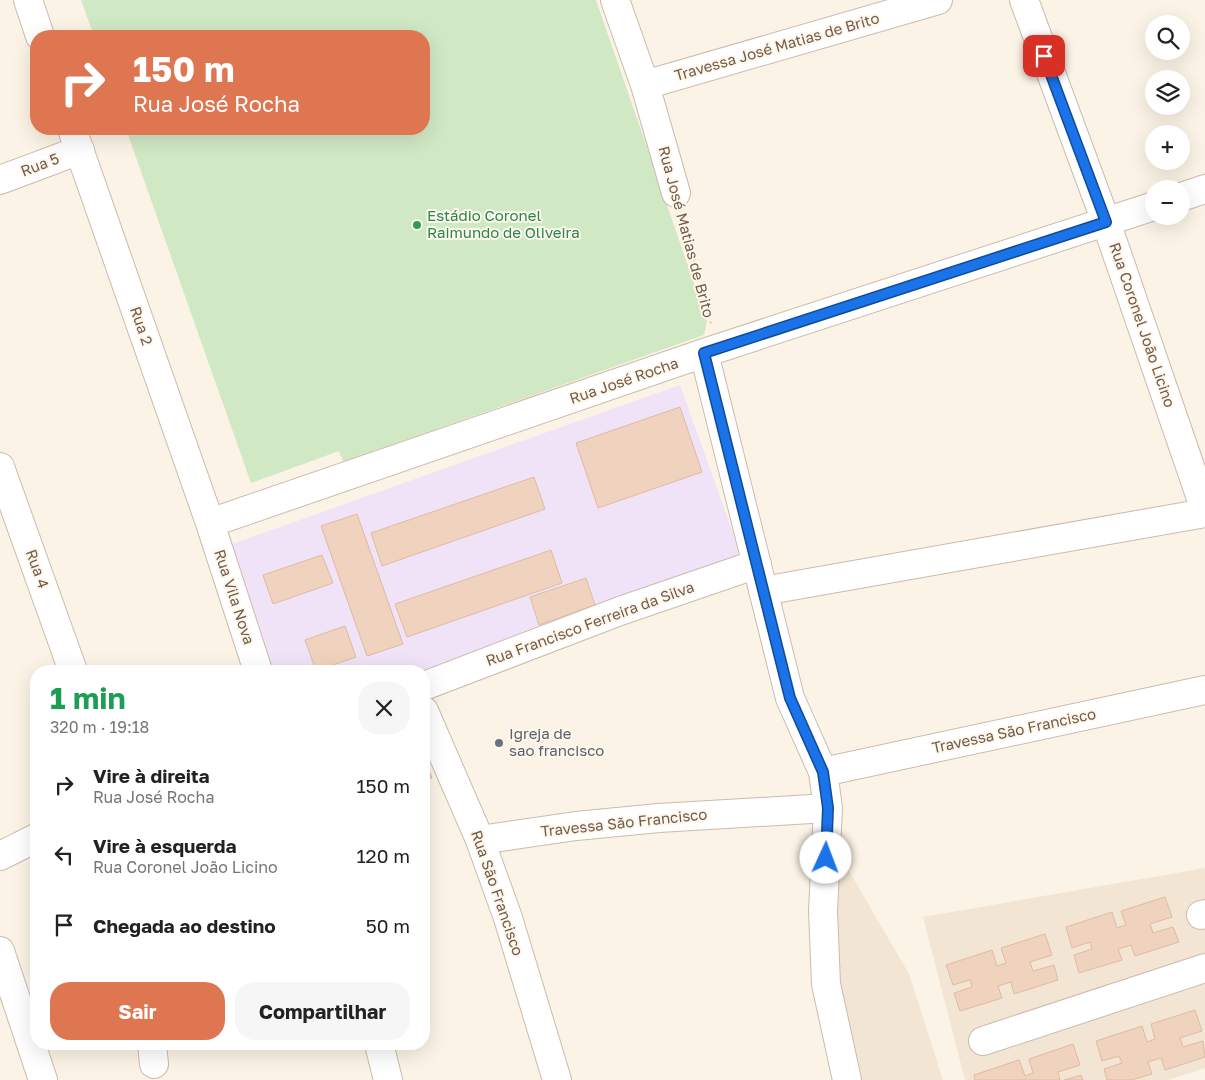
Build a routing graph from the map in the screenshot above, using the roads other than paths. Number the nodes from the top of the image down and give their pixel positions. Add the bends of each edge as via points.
1 (28, 0) edge
2 (615, 0) edge
3 (938, 0) edge
4 (1024, 0) edge
5 (38, 30) edge
6 (645, 85) junction
7 (76, 139) edge
8 (0, 180) edge
9 (1205, 189) edge
10 (676, 194) road end
11 (1190, 194) edge
12 (1145, 209) edge
13 (1106, 222) junction
14 (704, 353) junction
15 (0, 467) edge
16 (1205, 512) edge
17 (210, 523) junction
18 (757, 564) junction
19 (763, 591) junction
20 (71, 665) edge
21 (256, 665) edge
22 (430, 684) edge
23 (1205, 690) edge
24 (430, 725) edge
25 (823, 772) junction
26 (828, 808) junction
27 (480, 840) junction
28 (30, 841) edge
29 (0, 856) edge
30 (0, 951) edge
31 (1205, 968) edge
32 (30, 1041) edge
33 (983, 1041) dead end
34 (33, 1050) edge
35 (380, 1050) edge
36 (43, 1080) edge
37 (388, 1080) edge
38 (557, 1080) edge
39 (847, 1080) edge

1 - 5 street
2 - 6 street, Rua José Matias de Brito
3 - 6 street, Travessa José Matias de Brito
4 - 13 street, Rua Coronel João Licino
6 - 10 street, Rua José Matias de Brito
7 - 8 street, Rua 5
7 - 17 street, Rua 2
9 - 11 street
12 - 13 street, Rua José Rocha
13 - 14 street, Rua José Rocha
13 - 16 street, Rua Coronel João Licino
14 - 17 street, Rua José Rocha
14 - 18 street
15 - 20 street, Rua 4
16 - 19 street
17 - 21 street, Rua Vila Nova
18 - 19 street
18 - 22 street, Rua Francisco Ferreira da Silva
19 - 25 street via 790,698
23 - 25 street, Travessa São Francisco
24 - 27 street, Rua São Francisco
25 - 26 street
26 - 27 street, Travessa São Francisco via 659,818
26 - 39 street via 824,911 826,984
27 - 38 street, Rua São Francisco via 508,918
28 - 29 street
30 - 32 street
31 - 33 street
34 - 36 street
35 - 37 street

